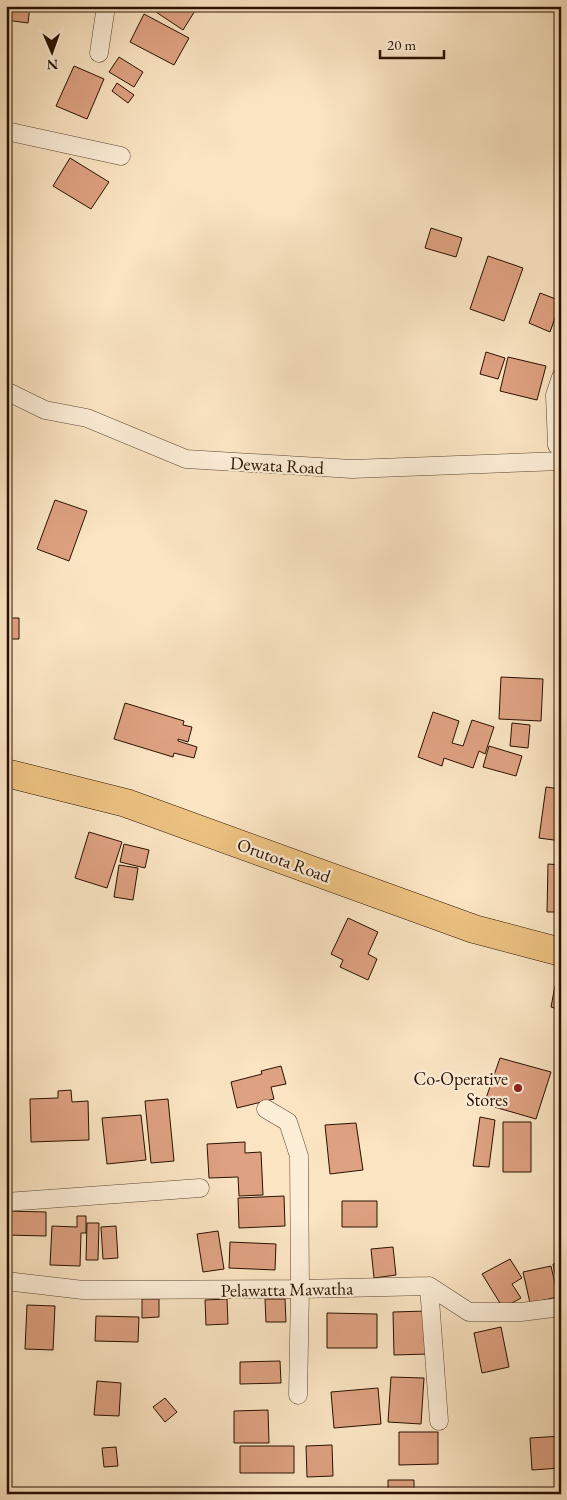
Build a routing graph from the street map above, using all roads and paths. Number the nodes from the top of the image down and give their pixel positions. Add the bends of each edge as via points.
1 (106, 6) edge
2 (98, 53) dead end
3 (6, 131) edge
4 (121, 156) dead end
5 (561, 377) edge
6 (6, 391) edge
7 (561, 448) edge
8 (561, 461) edge
9 (6, 774) edge
10 (561, 952) edge
11 (266, 1109) dead end
12 (200, 1188) dead end
13 (6, 1202) edge
14 (6, 1281) edge
15 (429, 1286) junction
16 (300, 1289) junction
17 (561, 1307) edge
18 (298, 1395) dead end
19 (439, 1421) dead end

1 - 2 street
3 - 4 street
5 - 7 street via 556,395 557,445
6 - 8 street, Dewata Road via 45,410 87,418 186,459 352,469
9 - 10 main road, Orutota Road via 126,803 474,929
11 - 16 street via 288,1122 299,1156
12 - 13 street
14 - 16 street, Pelawatta Mawatha via 83,1290
15 - 16 street, Pelawatta Mawatha
15 - 17 street via 469,1312 521,1312
15 - 19 street
16 - 18 street

